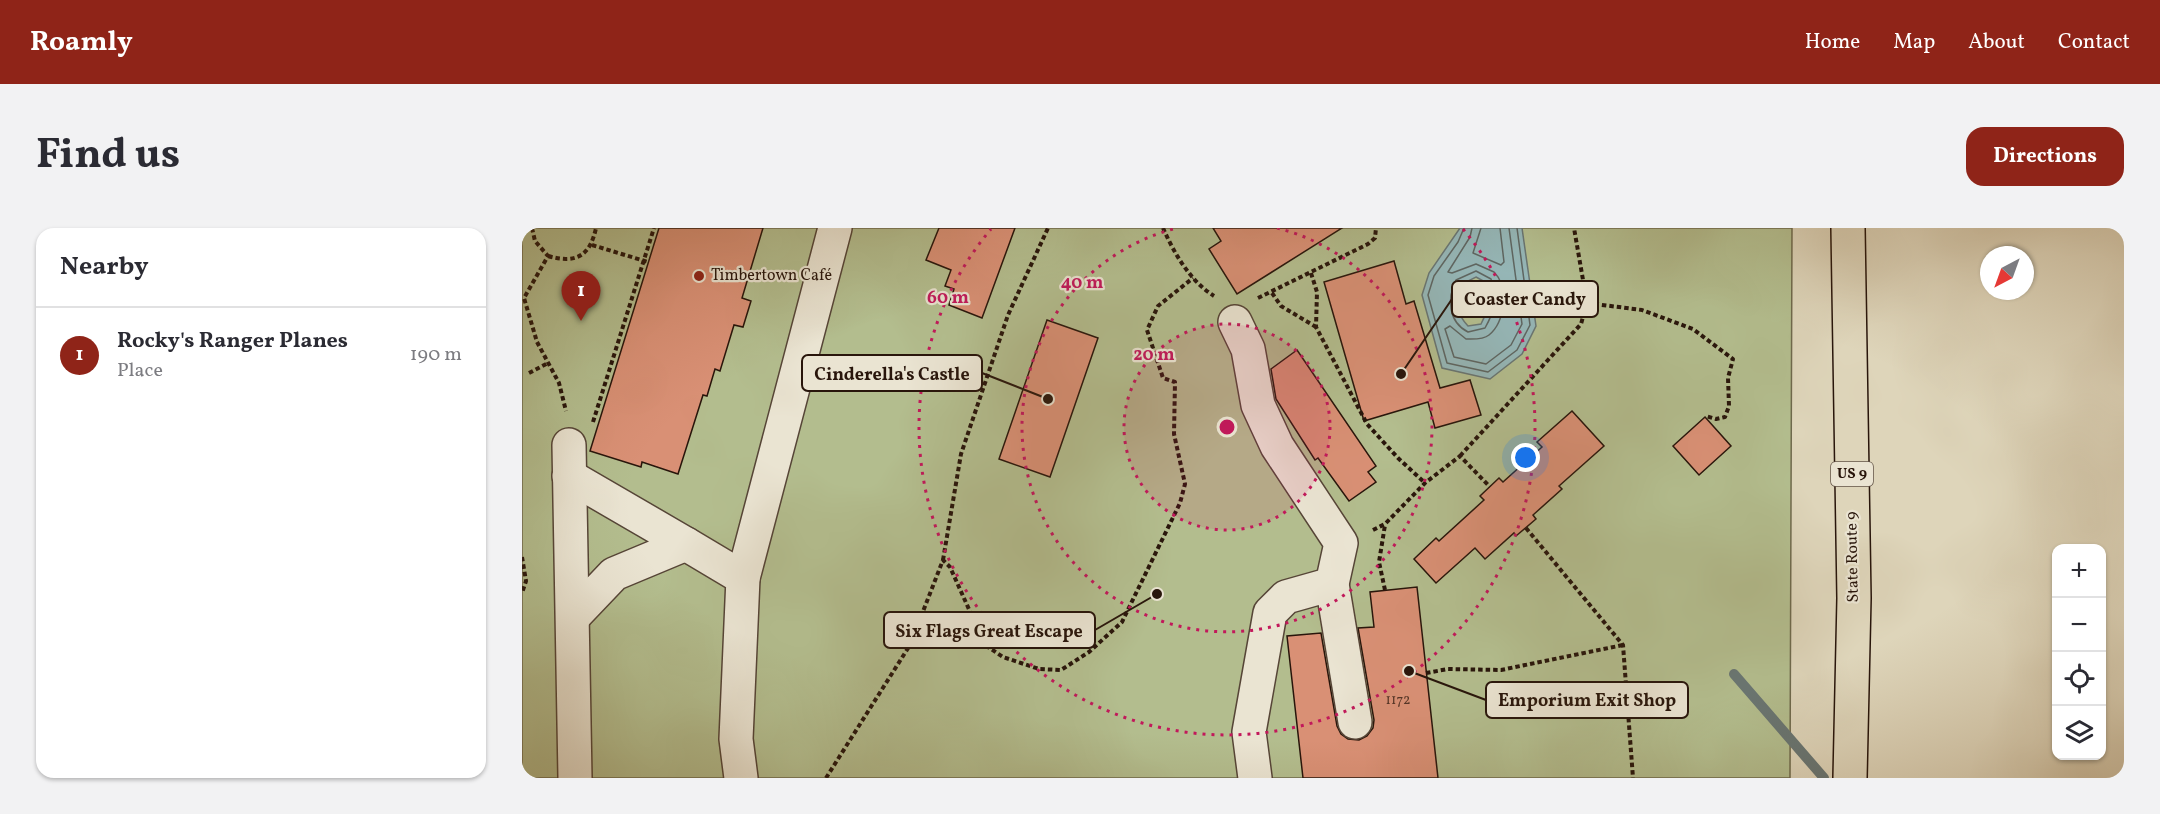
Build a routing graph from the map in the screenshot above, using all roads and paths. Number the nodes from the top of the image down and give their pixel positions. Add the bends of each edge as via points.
1 (532, 228) edge
2 (596, 228) edge
3 (654, 228) edge
4 (834, 228) edge
5 (1048, 228) edge
6 (1163, 228) edge
7 (1376, 228) edge
8 (1574, 228) edge
9 (1848, 228) edge
10 (592, 245) junction
11 (548, 256) junction
12 (646, 262) junction
13 (1311, 273) junction
14 (1193, 278) junction
15 (1272, 293) junction
16 (523, 298) edge
17 (1587, 303) junction
18 (1235, 315) junction
19 (1316, 327) junction
20 (548, 363) junction
21 (530, 373) dead end
22 (1706, 416) dead end
23 (568, 449) junction
24 (1460, 456) junction
25 (1425, 483) junction
26 (1490, 487) dead end
27 (1526, 528) dead end
28 (1363, 533) junction
29 (686, 544) junction
30 (522, 557) edge
31 (943, 560) junction
32 (743, 578) junction
33 (1332, 584) junction
34 (1385, 590) dead end
35 (522, 593) edge
36 (573, 617) junction
37 (910, 645) junction
38 (985, 645) junction
39 (1623, 645) junction
40 (1426, 673) dead end
41 (1355, 722) dead end
42 (575, 778) edge
43 (741, 778) edge
44 (826, 778) edge
45 (1255, 778) edge
46 (1633, 778) edge
47 (1850, 778) edge

1 - 11 path via 535,242
2 - 10 path
3 - 12 path
4 - 32 lane
5 - 31 path via 1008,315 961,454
6 - 14 path
7 - 13 path via 1375,238 1368,244
8 - 17 path
9 - 47 main road, State Route 9 / US 9 via 1854,598
10 - 11 path via 583,255 561,260
10 - 12 path
11 - 16 path
12 - 23 path via 592,426
13 - 15 path
13 - 19 path via 1317,292
14 - 18 path
14 - 38 path via 1158,306 1147,330 1163,378 1174,382 1174,434 1185,483 1180,502 1122,622 1089,652 1061,670 1039,669 1003,657
15 - 18 path
15 - 19 path via 1281,306
16 - 20 path
17 - 22 path via 1642,310 1694,329 1733,359 1725,417
17 - 24 path via 1581,324
18 - 28 lane via 1248,349 1258,405 1272,436
19 - 25 path via 1368,424
20 - 21 path
20 - 23 path via 566,404
23 - 29 lane
23 - 36 lane
24 - 25 path
24 - 26 path
25 - 28 path
27 - 39 path
28 - 33 lane
28 - 34 path via 1379,562
29 - 32 lane
29 - 36 lane via 614,574
30 - 35 path via 526,581
31 - 37 path
31 - 38 path via 951,567
32 - 43 lane via 736,740
33 - 41 lane
33 - 45 lane via 1286,597 1270,613 1248,732
36 - 42 lane
37 - 38 path
37 - 44 path
39 - 40 path via 1501,670 1448,669
39 - 46 path

